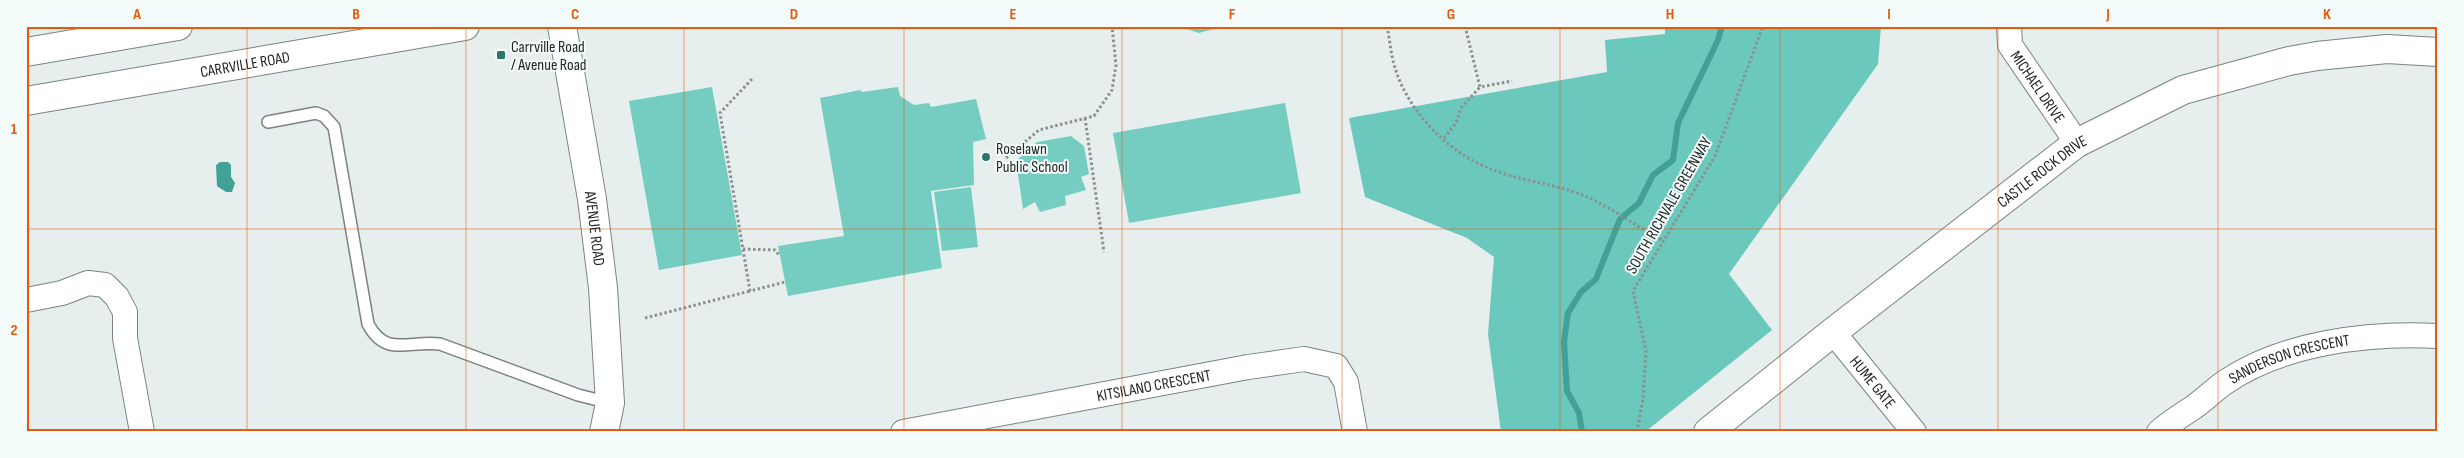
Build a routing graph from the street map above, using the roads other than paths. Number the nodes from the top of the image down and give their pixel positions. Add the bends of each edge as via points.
1 (465, 26) edge
2 (562, 26) edge
3 (2009, 26) edge
4 (161, 28) edge
5 (26, 52) edge
6 (2438, 52) edge
7 (26, 101) edge
8 (268, 122) dead end
9 (2076, 144) junction
10 (26, 300) edge
11 (1833, 332) junction
12 (2438, 336) edge
13 (610, 403) junction
14 (142, 432) edge
15 (604, 432) edge
16 (903, 432) edge
17 (1355, 432) edge
18 (1708, 432) edge
19 (1914, 432) edge
20 (2159, 432) edge

1 - 7 street, CARRVILLE ROAD
2 - 13 street, AVENUE ROAD via 592,199 602,278
3 - 9 street, MICHAEL DRIVE via 2010,45
4 - 5 street
6 - 9 street, CASTLE ROCK DRIVE via 2372,50 2289,61 2183,90
8 - 13 lane via 316,114 324,116 334,127 368,324 375,337 389,345 440,344 578,395
9 - 11 street, CASTLE ROCK DRIVE
10 - 14 street via 62,293 88,283 105,285 112,291 123,304 125,312 125,338
11 - 18 street, CASTLE ROCK DRIVE
11 - 19 street, HUME GATE
12 - 20 street, SANDERSON CRESCENT via 2382,336 2305,347 2225,382
13 - 15 street, AVENUE ROAD
16 - 17 street, KITSILANO CRESCENT via 1304,359 1336,366 1346,382

